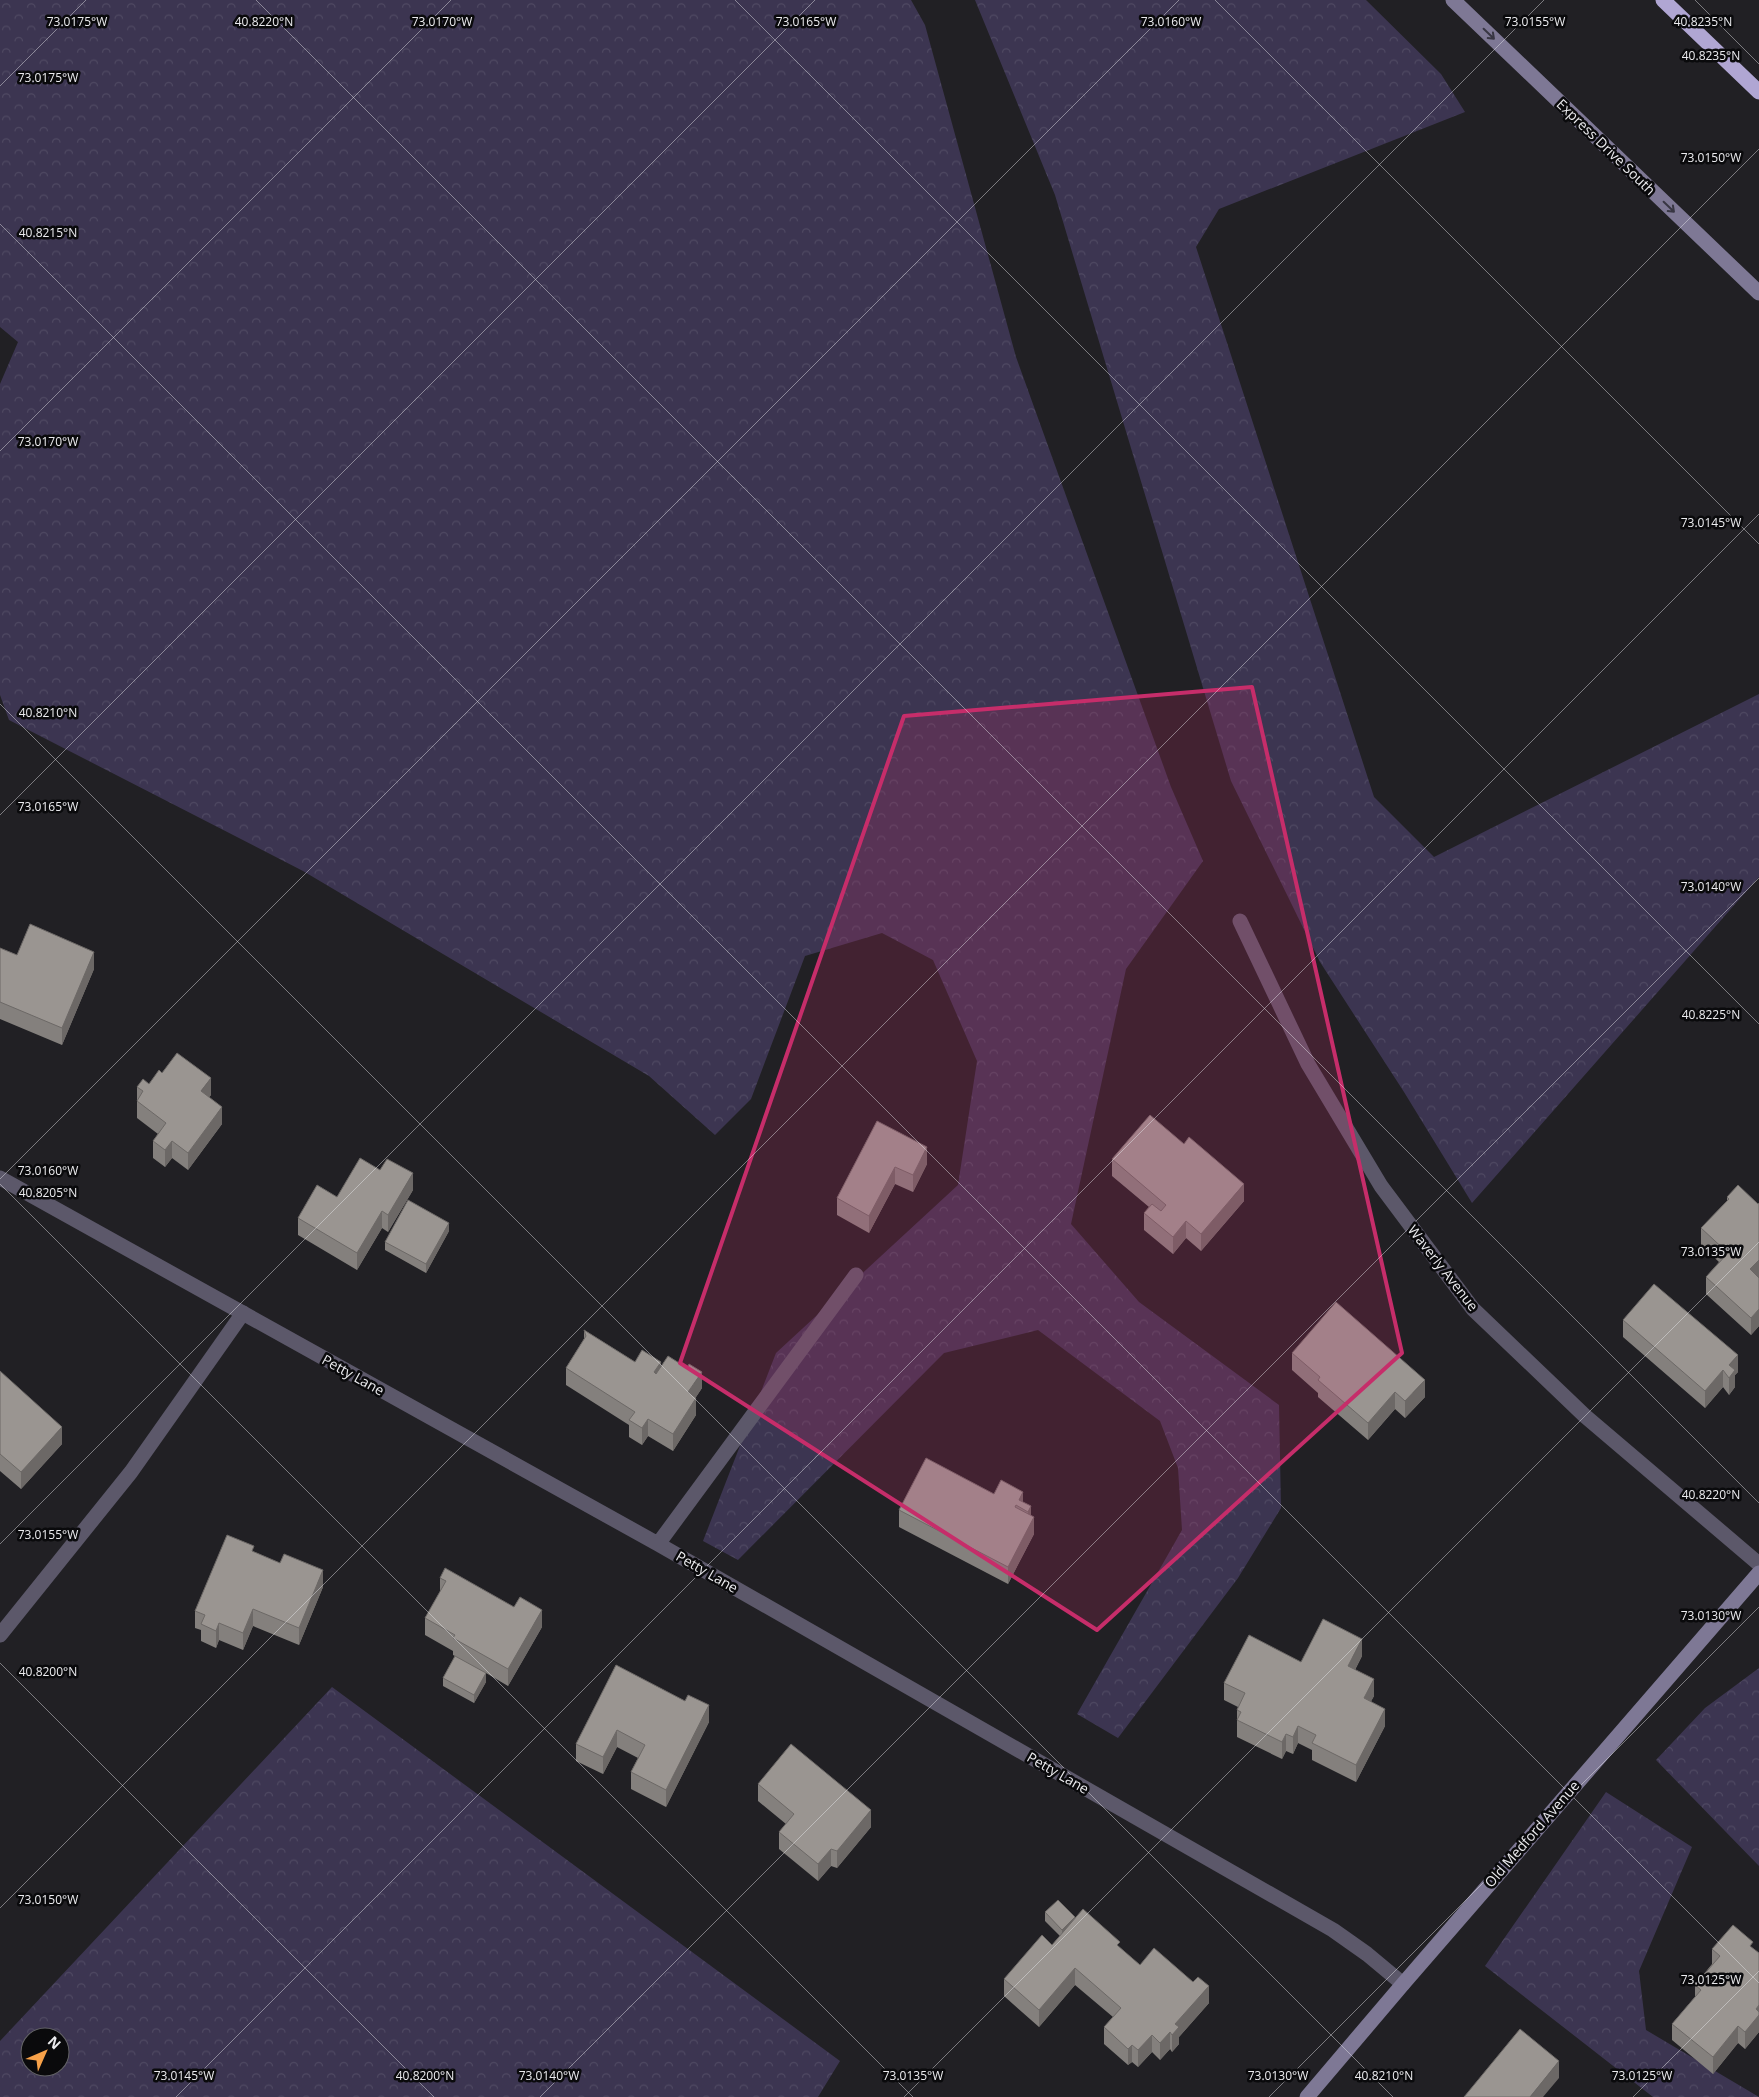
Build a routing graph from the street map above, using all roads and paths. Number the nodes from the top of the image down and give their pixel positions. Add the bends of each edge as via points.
1 (1453, 0) edge
2 (1663, 0) edge
3 (1759, 92) edge
4 (1759, 293) edge
5 (1240, 921) dead end
6 (0, 1178) edge
7 (856, 1275) dead end
8 (243, 1313) junction
9 (658, 1544) junction
10 (1759, 1564) edge
11 (1759, 1573) edge
12 (0, 1634) edge
13 (1403, 1984) junction
14 (1307, 2097) edge

1 -> 4 street, Express Drive South
2 - 3 highway
5 - 10 street, Waverly Avenue via 1308,1064 1376,1178 1473,1309 1585,1416
6 - 8 street, Petty Lane
7 - 9 street
8 - 9 street, Petty Lane
8 - 12 street via 131,1472
9 - 13 street, Petty Lane via 1333,1930
11 - 13 street, Old Medford Avenue
13 - 14 street, Old Medford Avenue

